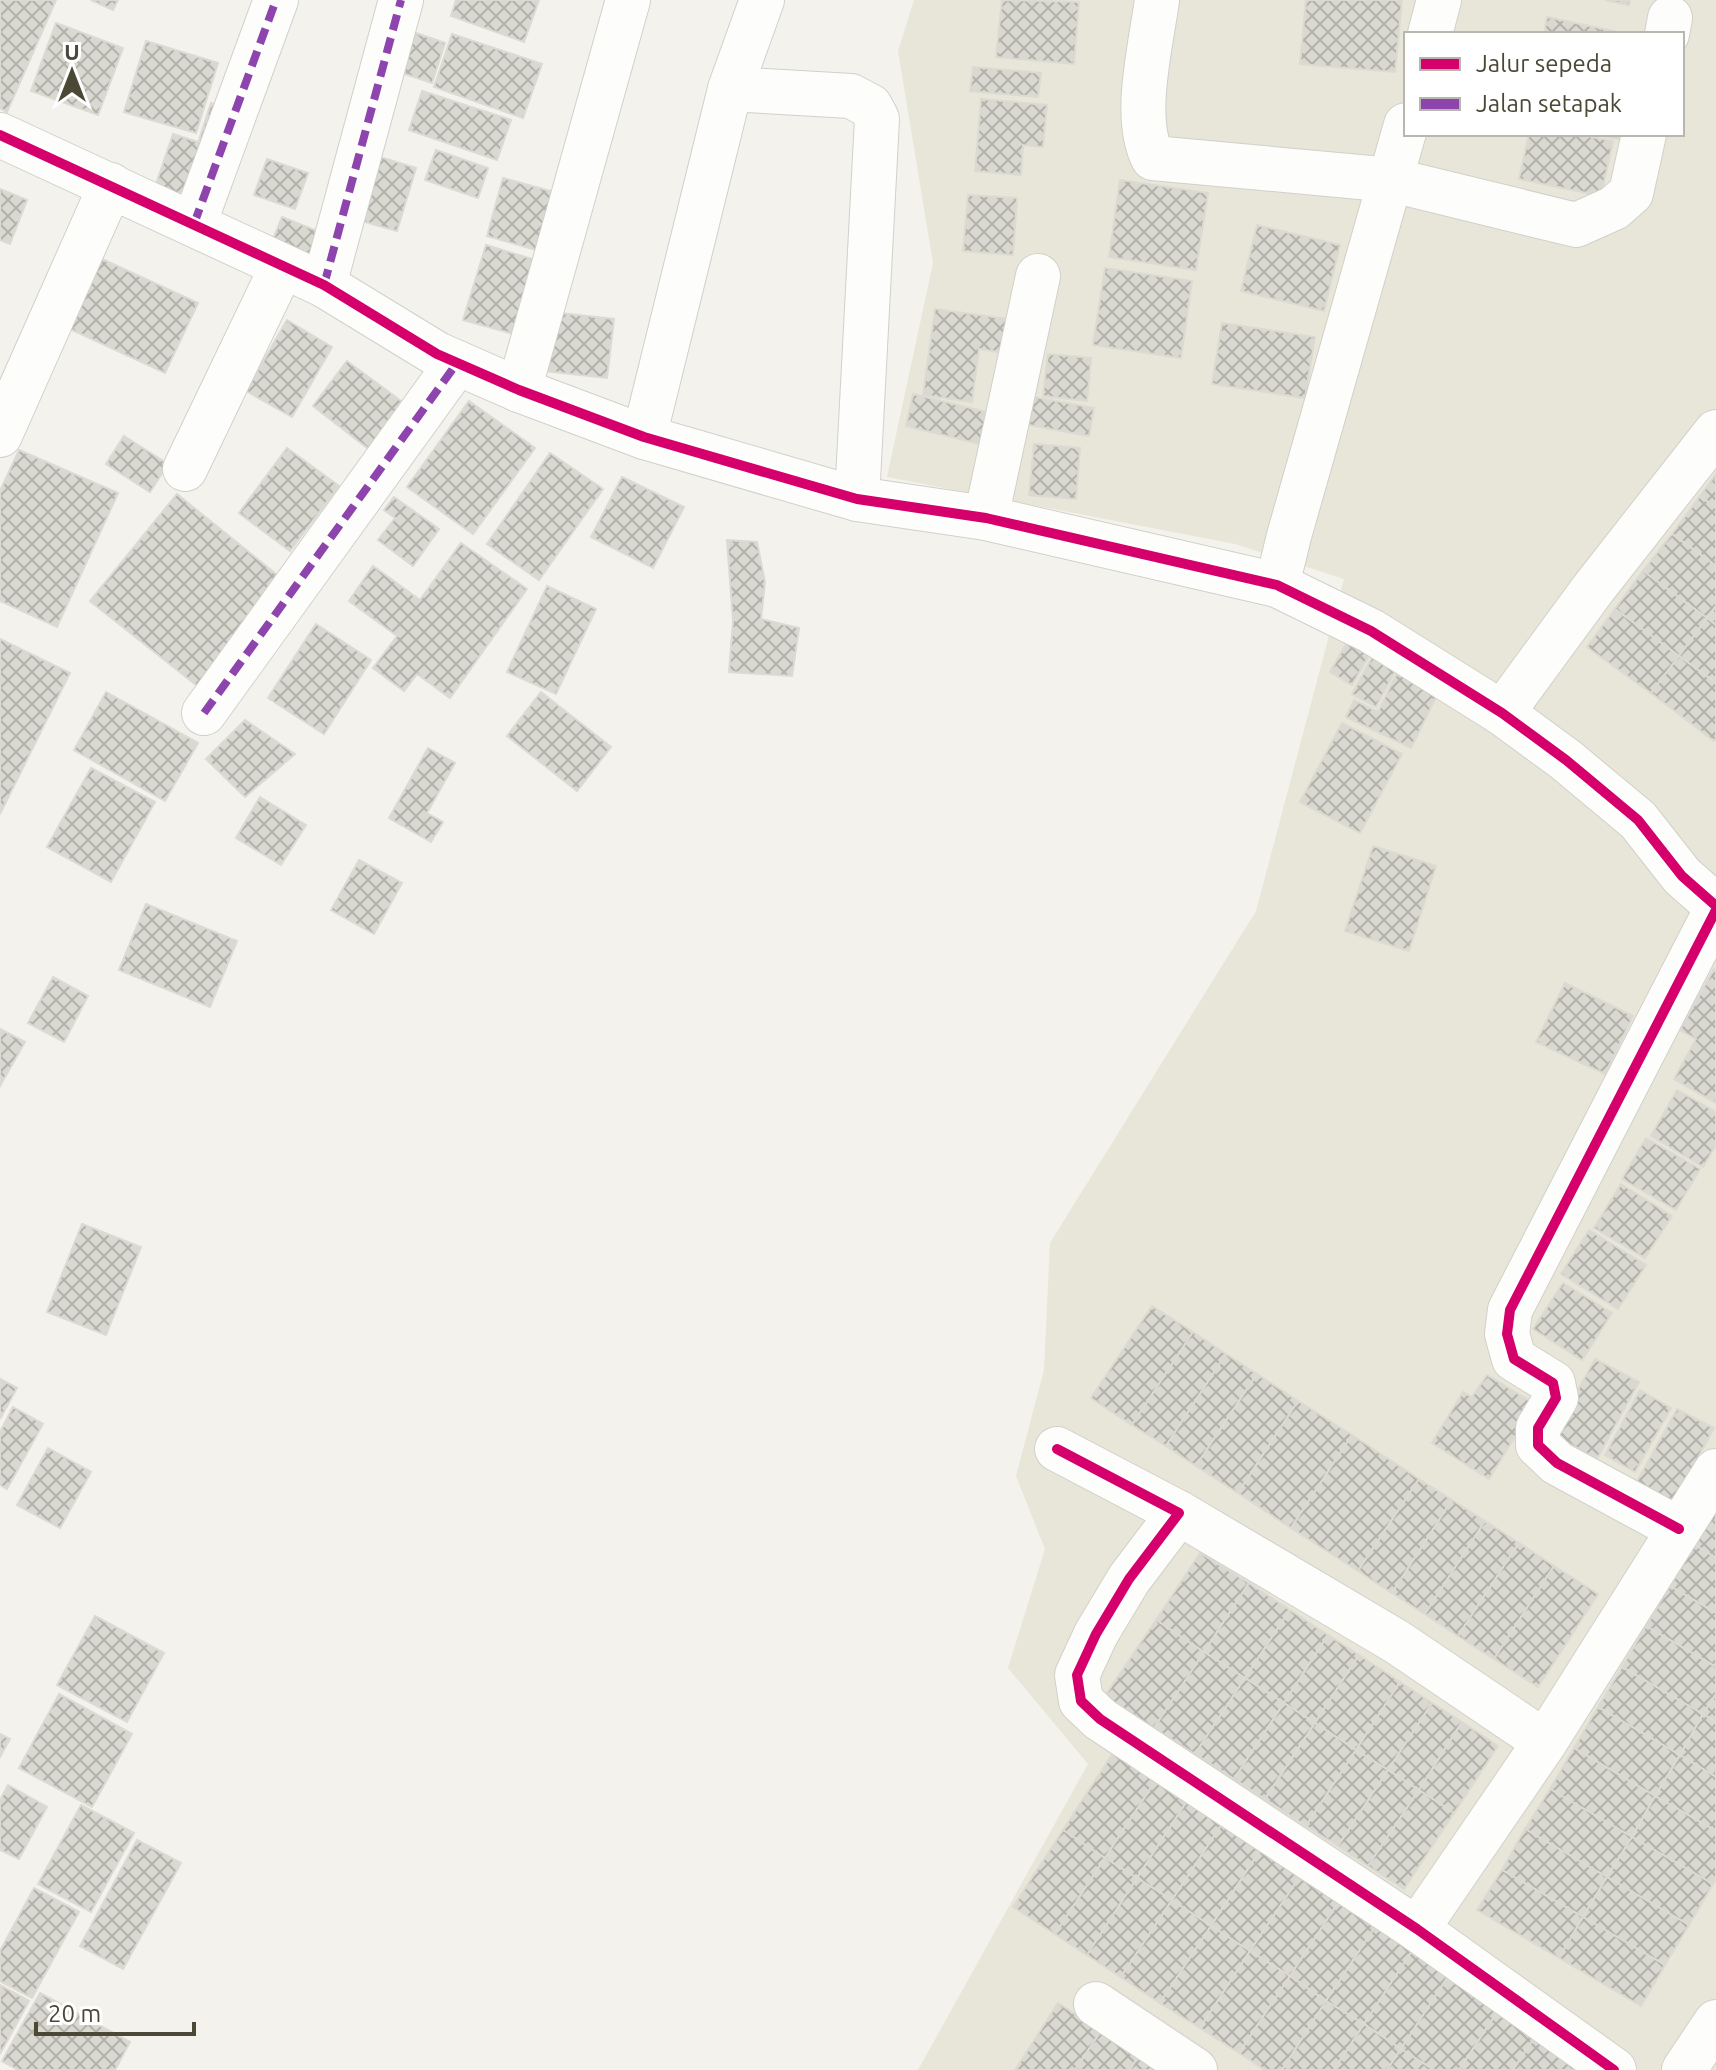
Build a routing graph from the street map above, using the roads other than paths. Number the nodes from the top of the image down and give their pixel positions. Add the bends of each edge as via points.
1 (276, 0) edge
2 (401, 0) edge
3 (628, 0) edge
4 (762, 0) edge
5 (1157, 0) edge
6 (1439, 0) edge
7 (1431, 32) edge
8 (730, 89) junction
9 (1404, 133) edge
10 (0, 135) edge
11 (1644, 136) edge
12 (1392, 180) junction
13 (111, 185) junction
14 (194, 224) junction
15 (282, 267) junction
16 (1038, 276) dead end
17 (324, 285) junction
18 (457, 363) junction
19 (519, 390) junction
20 (1716, 432) edge
21 (0, 435) edge
22 (644, 437) junction
23 (185, 469) dead end
24 (857, 499) junction
25 (986, 518) junction
26 (1277, 585) junction
27 (204, 713) dead end
28 (1502, 713) junction
29 (1716, 908) edge
30 (1057, 1449) dead end
31 (1716, 1471) edge
32 (1179, 1513) junction
33 (1679, 1529) junction
34 (1545, 1742) junction
35 (1417, 1929) junction
36 (1096, 2004) dead end
37 (1716, 2022) edge
38 (1195, 2070) edge
39 (1614, 2070) edge
40 (1684, 2070) edge

1 - 14 street
2 - 17 street
3 - 19 street
4 - 8 street
5 - 12 street via 1143,107 1143,132 1153,158
6 - 7 street
8 - 22 street
8 - 24 street via 851,96 870,106 877,119
9 - 12 street
10 - 13 street
11 - 12 street via 1631,193 1614,208 1576,225
12 - 26 street
13 - 14 street
13 - 21 street
14 - 15 street
15 - 17 street
15 - 23 street
16 - 25 street
17 - 18 street
18 - 19 street
18 - 27 street
19 - 22 street
20 - 28 street
22 - 24 street
24 - 25 street
25 - 26 street
26 - 28 street via 1371,631
28 - 29 street via 1638,820 1682,876
29 - 33 street via 1510,1310 1507,1334 1514,1359 1553,1383 1556,1398 1538,1428 1538,1445 1557,1463
30 - 32 street
31 - 33 street
32 - 34 street via 1397,1642
32 - 35 street via 1096,1634 1077,1675 1081,1701 1100,1719
33 - 34 street
34 - 35 street
35 - 39 street
36 - 38 street
37 - 40 street

